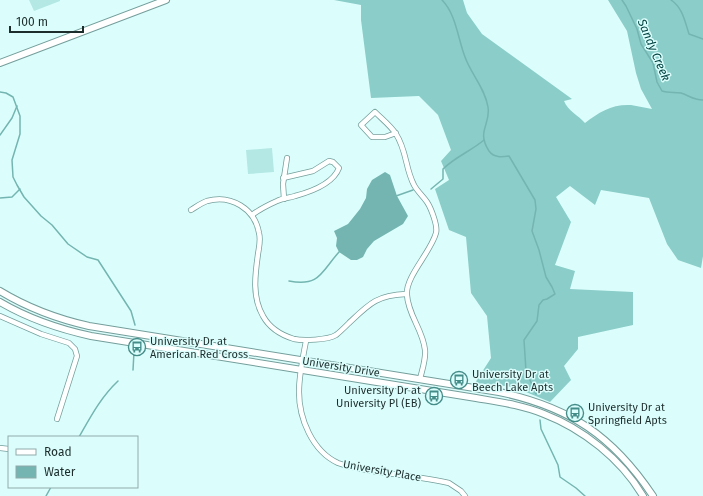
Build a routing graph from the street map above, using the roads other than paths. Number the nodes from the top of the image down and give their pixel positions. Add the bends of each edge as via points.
1 (166, 0) edge
2 (0, 63) edge
3 (396, 132) junction
4 (287, 158) dead end
5 (283, 178) junction
6 (284, 199) junction
7 (190, 210) dead end
8 (252, 215) junction
9 (0, 291) edge
10 (406, 294) junction
11 (0, 302) edge
12 (0, 316) edge
13 (306, 341) junction
14 (303, 360) junction
15 (301, 370) junction
16 (420, 379) junction
17 (56, 419) dead end
18 (465, 496) edge
19 (643, 496) edge
20 (653, 496) edge

1 - 2 main road
3 - 3 street via 375,112 361,126 372,137 385,137
3 - 10 street via 404,148 414,186 427,202 435,219 437,232 411,278
4 - 5 street
5 - 6 street
5 - 6 street via 313,171 329,161 339,168 337,175 328,182
6 - 8 street via 261,208
7 - 8 street via 207,201 219,200 235,202
8 - 13 street via 258,227 260,242 255,282 258,307 266,321 275,329 288,337
9 - 14 main road, University Drive via 39,311 73,322
10 - 13 street via 386,296 372,303 335,336
10 - 16 street via 424,349
11 - 15 main road, University Drive via 39,321 73,332
12 - 17 street via 68,343 75,349 77,356
13 - 14 street, University Place
14 - 15 street, University Place
14 - 16 main road, University Drive
15 - 18 street, University Place via 299,396 303,418 313,440 328,457 354,467 448,483
15 - 19 main road, University Drive via 489,400 544,414 578,431 609,455
16 - 20 main road, University Drive via 528,398 573,417 618,450

